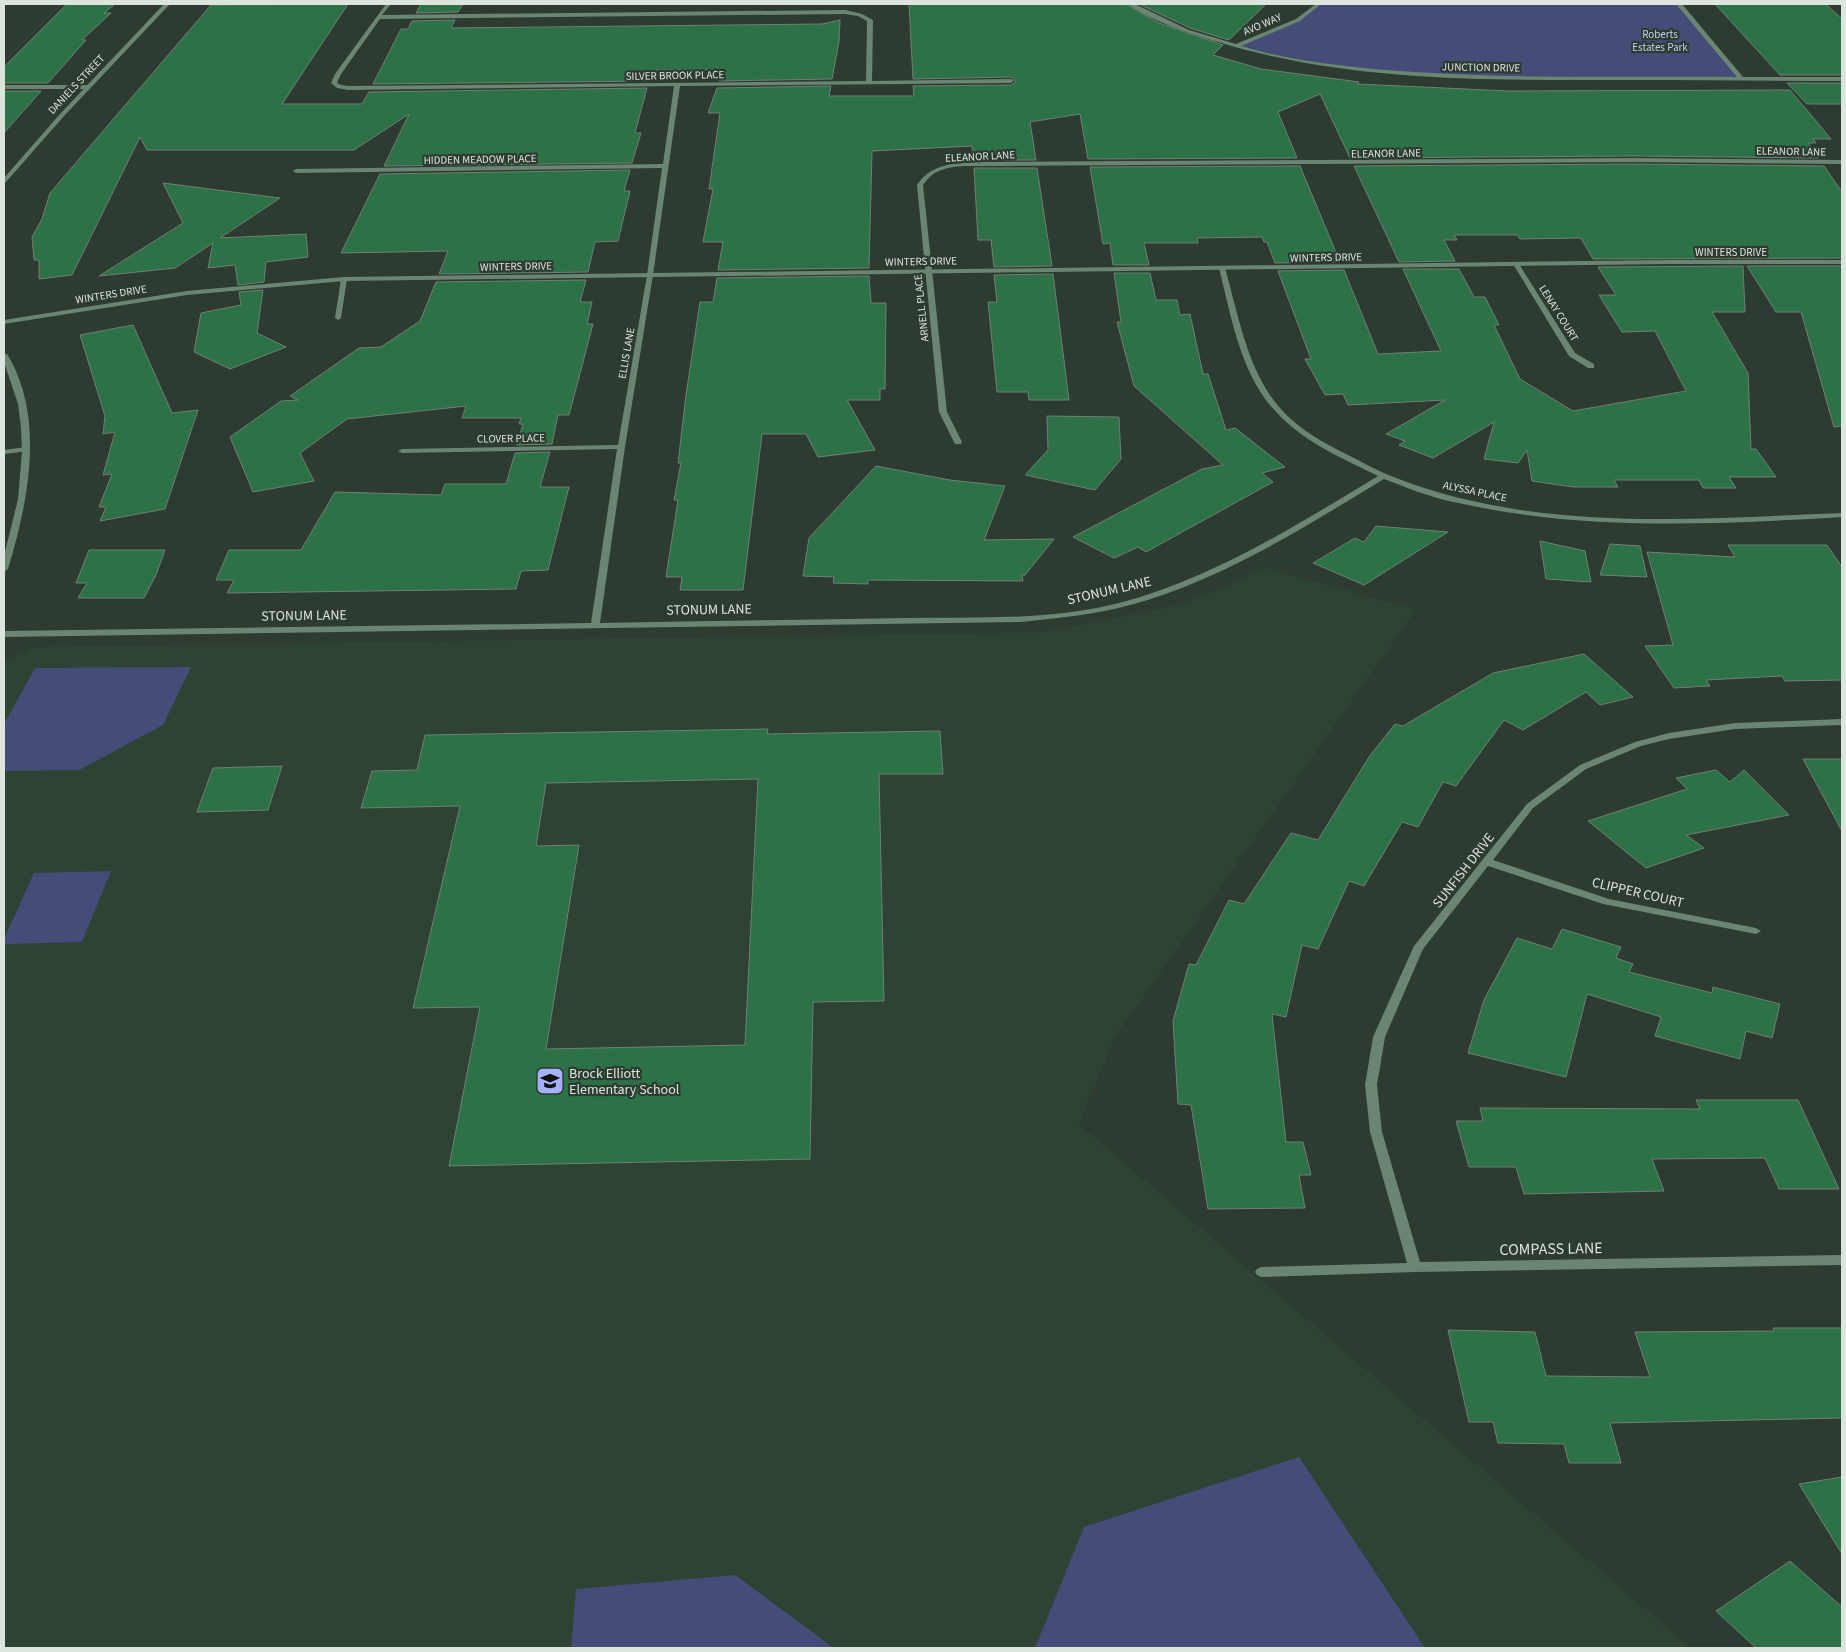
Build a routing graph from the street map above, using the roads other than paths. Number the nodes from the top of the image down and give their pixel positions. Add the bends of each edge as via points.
1 (167, 4) edge
2 (388, 4) edge
3 (1130, 4) edge
4 (1319, 4) edge
5 (1679, 4) edge
6 (380, 17) junction
7 (1236, 46) junction
8 (1741, 78) junction
9 (1842, 79) edge
10 (1011, 81) dead end
11 (869, 82) junction
12 (677, 85) junction
13 (4, 87) edge
14 (88, 87) junction
15 (1842, 162) edge
16 (664, 166) junction
17 (296, 171) dead end
18 (930, 172) joint
19 (4, 179) edge
20 (1842, 262) edge
21 (1516, 264) junction
22 (1222, 268) junction
23 (927, 271) junction
24 (650, 274) junction
25 (344, 279) junction
26 (338, 318) dead end
27 (4, 322) edge
28 (4, 356) edge
29 (1591, 366) dead end
30 (958, 442) dead end
31 (621, 447) junction
32 (26, 449) junction
33 (402, 451) dead end
34 (4, 452) edge
35 (1382, 477) junction
36 (1842, 514) edge
37 (4, 569) edge
38 (595, 624) junction
39 (4, 634) edge
40 (1842, 722) edge
41 (1488, 862) junction
42 (1756, 932) dead end
43 (1842, 1260) edge
44 (1415, 1267) junction
45 (1261, 1272) dead end

1 - 14 street, DANIELS STREET
2 - 6 street
3 - 7 street, JUNCTION DRIVE via 1176,26
4 - 7 street, AVO WAY via 1298,20
5 - 8 street
6 - 11 street via 845,12 860,14 870,20
6 - 12 street, SILVER BROOK PLACE via 338,74 334,83 339,87
7 - 8 street, JUNCTION DRIVE via 1320,64 1395,73 1515,78
8 - 9 street, JUNCTION DRIVE
10 - 11 street, SILVER BROOK PLACE
11 - 12 street, SILVER BROOK PLACE
12 - 16 street, ELLIS LANE
13 - 14 street
14 - 19 street, DANIELS STREET
15 - 18 street, ELEANOR LANE via 983,164 956,165
16 - 17 street, HIDDEN MEADOW PLACE
16 - 24 street, ELLIS LANE
18 - 23 street, ARNELL PLACE via 920,185
20 - 21 street, WINTERS DRIVE
21 - 22 street, WINTERS DRIVE
21 - 29 street, LENAY COURT via 1572,354
22 - 23 street, WINTERS DRIVE
22 - 35 street, ALYSSA PLACE via 1250,362 1271,402 1302,432
23 - 24 street, WINTERS DRIVE
23 - 30 street, ARNELL PLACE via 943,412
24 - 25 street, WINTERS DRIVE
24 - 31 street, ELLIS LANE
25 - 26 street
25 - 27 street, WINTERS DRIVE via 187,292
28 - 32 street via 23,404
31 - 33 street, CLOVER PLACE
31 - 38 street, ELLIS LANE
32 - 34 street
32 - 37 street via 18,522
35 - 36 street, ALYSSA PLACE via 1449,498 1569,517 1710,520
35 - 38 street, STONUM LANE via 1277,540 1209,572 1141,599 1086,612 1021,619
38 - 39 street, STONUM LANE
40 - 41 street, SUNFISH DRIVE via 1735,726 1638,744 1583,767 1530,806
41 - 42 street, CLIPPER COURT via 1607,902
41 - 44 street, SUNFISH DRIVE via 1418,948 1379,1037 1371,1085 1376,1132
43 - 44 street, COMPASS LANE
44 - 45 street, COMPASS LANE

